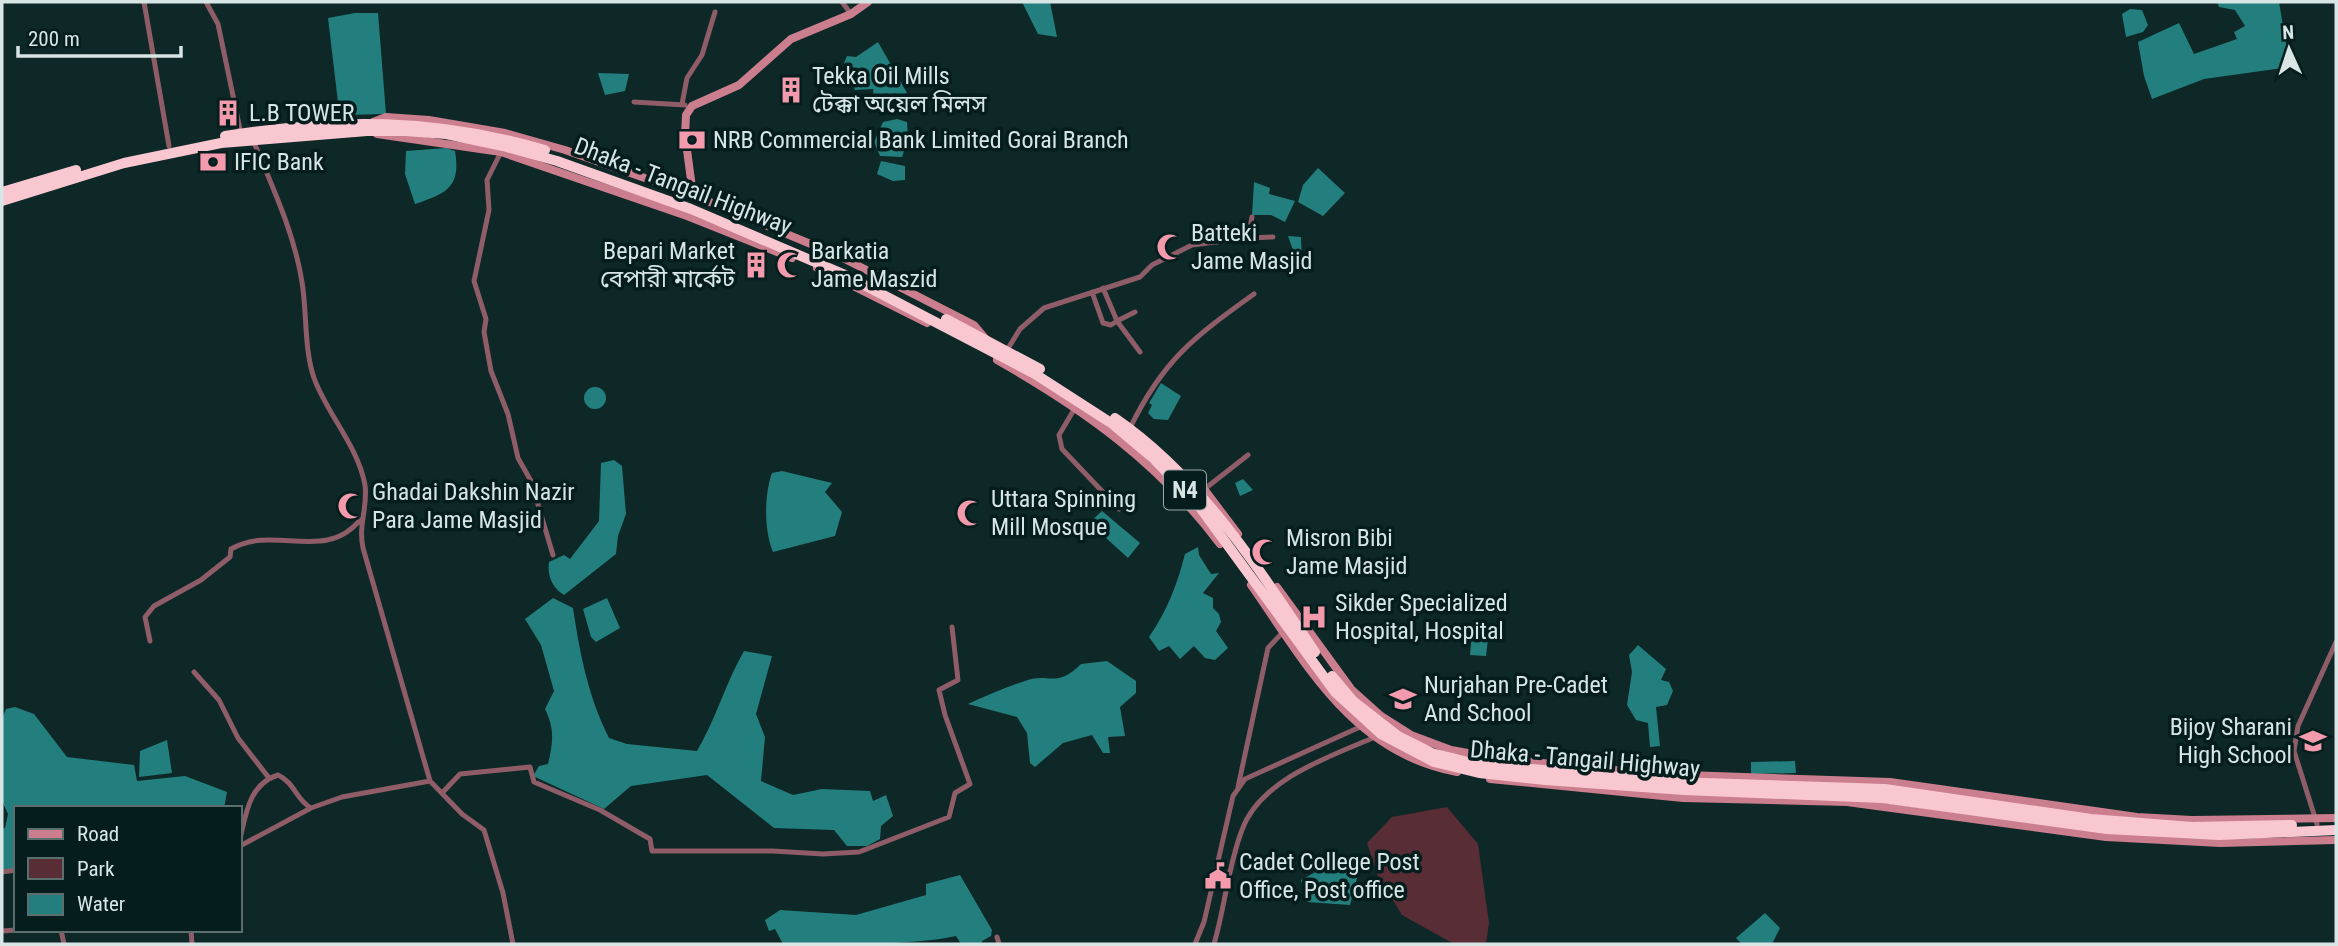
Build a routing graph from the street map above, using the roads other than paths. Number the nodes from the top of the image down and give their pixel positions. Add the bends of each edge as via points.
1 (144, 2) edge
2 (206, 2) edge
3 (842, 2) edge
4 (868, 2) edge
5 (715, 12) dead end
6 (850, 14) junction
7 (634, 102) dead end
8 (687, 105) junction
9 (369, 127) junction
10 (241, 134) junction
11 (253, 140) junction
12 (169, 146) junction
13 (500, 152) junction
14 (2, 192) edge
15 (693, 195) junction
16 (2, 201) edge
17 (1252, 217) dead end
18 (1273, 237) dead end
19 (1248, 238) junction
20 (1103, 288) junction
21 (1092, 292) junction
22 (1254, 295) dead end
23 (1135, 312) dead end
24 (1117, 321) junction
25 (979, 343) junction
26 (1007, 350) junction
27 (1140, 352) dead end
28 (1078, 405) junction
29 (1130, 428) junction
30 (1248, 455) dead end
31 (1202, 491) junction
32 (1119, 509) dead end
33 (361, 519) junction
34 (553, 555) dead end
35 (952, 627) dead end
36 (1286, 630) junction
37 (150, 641) dead end
38 (2336, 642) edge
39 (194, 672) dead end
40 (1360, 727) junction
41 (1373, 738) junction
42 (269, 778) junction
43 (430, 781) junction
44 (1238, 788) junction
45 (443, 792) junction
46 (1722, 796) junction
47 (311, 808) junction
48 (2336, 818) edge
49 (2317, 822) junction
50 (2336, 824) edge
51 (242, 828) edge
52 (2336, 831) edge
53 (2219, 839) junction
54 (2336, 840) edge
55 (242, 845) edge
56 (997, 937) dead end
57 (513, 944) edge
58 (999, 944) edge
59 (1195, 944) edge
60 (1214, 944) edge

1 - 12 street
2 - 10 street via 218,24
3 - 6 street
4 - 6 main road
5 - 8 street via 702,55 687,78
6 - 8 main road via 791,39 739,85
7 - 8 street
8 - 15 main road via 685,135
9 - 10 highway, Dhaka - Tangail Highway / N4
9 - 11 highway, Dhaka - Tangail Highway / N4
9 - 13 main road via 388,137
9 - 15 main road via 386,117 505,133
9 - 25 highway, Dhaka - Tangail Highway / N4 via 446,135 569,165 761,237
10 - 12 highway, Dhaka - Tangail Highway / N4
11 - 16 highway, Dhaka - Tangail Highway / N4 via 124,163
11 - 33 street via 295,253 314,377 365,484
12 - 14 highway, Dhaka - Tangail Highway / N4
13 - 25 main road via 661,206 814,267
13 - 34 street via 487,180 489,210 474,281 486,319 491,372
15 - 25 main road via 838,255 974,325
17 - 19 street
18 - 19 street
19 - 20 street via 1192,245 1152,265 1140,277
20 - 21 street
20 - 24 street
21 - 24 street via 1103,323
21 - 26 street via 1044,308 1020,329
22 - 29 street via 1176,355 1160,373
23 - 24 street
24 - 27 street
25 - 26 highway, Dhaka - Tangail Highway / N4
25 - 28 highway, Dhaka - Tangail Highway / N4
26 - 29 highway, Dhaka - Tangail Highway / N4
28 - 32 street via 1059,435 1062,449
28 - 36 highway, Dhaka - Tangail Highway / N4 via 1126,435 1174,477 1211,521
29 - 31 highway, Dhaka - Tangail Highway / N4
30 - 31 street
31 - 49 highway, Dhaka - Tangail Highway / N4 via 1353,701 1385,727 1432,752 1476,764 1541,771 1885,789 2192,824
33 - 37 street via 338,538 314,542 260,539 231,549 230,557 201,580 145,617
33 - 43 street via 375,596
35 - 45 street via 958,680 939,690 970,783 957,791 949,817 859,852 654,851 650,839 620,820 534,782 530,767 460,774
36 - 40 main road via 1330,695
36 - 44 street via 1268,648
36 - 46 highway, Dhaka - Tangail Highway / N4 via 1362,720 1394,743 1434,762 1504,776
38 - 49 street via 2298,726 2294,751
39 - 42 street via 219,701 238,738
40 - 41 main road
40 - 44 street via 1263,769
41 - 46 main road via 1436,769 1502,781
41 - 60 street via 1314,761 1257,803 1242,830
42 - 47 street via 278,775 290,780 304,805
42 - 51 street via 246,806
43 - 45 street
43 - 47 street via 342,797
44 - 59 street
45 - 57 street via 484,830
46 - 53 highway, Dhaka - Tangail Highway / N4 via 1882,798 2106,833
47 - 55 street
48 - 49 main road
49 - 50 highway, Dhaka - Tangail Highway / N4
52 - 53 highway, Dhaka - Tangail Highway / N4
53 - 54 main road
56 - 58 street

